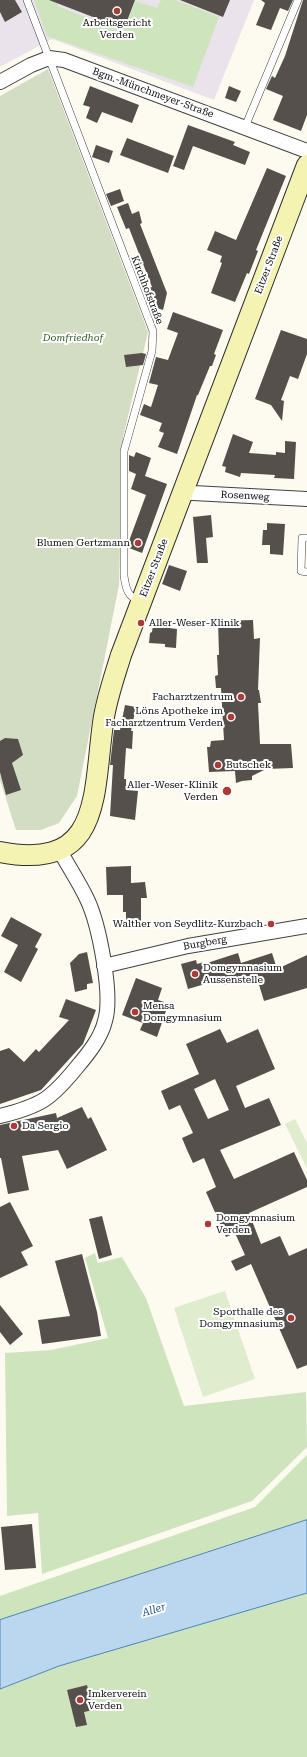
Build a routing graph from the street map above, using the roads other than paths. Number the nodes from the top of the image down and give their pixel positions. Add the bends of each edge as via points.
1 (27, 0) edge
2 (298, 0) edge
3 (49, 58) junction
4 (0, 82) edge
5 (245, 127) junction
6 (307, 150) edge
7 (307, 164) edge
8 (183, 490) junction
9 (307, 499) edge
10 (307, 538) edge
11 (307, 572) edge
12 (141, 602) junction
13 (59, 849) junction
14 (0, 852) edge
15 (307, 926) edge
16 (104, 966) junction
17 (0, 1116) edge

1 - 3 lane, Kirchhofstraße
2 - 5 lane
3 - 4 street
3 - 5 street, Bgm.-Münchmeyer-Straße via 64,60
3 - 12 lane, Kirchhofstraße via 153,331 152,351 124,452 124,576 128,593
5 - 6 street, Bgm.-Münchmeyer-Straße
7 - 8 main road, Eitzer Straße
8 - 9 street, Rosenweg via 193,493
8 - 12 main road, Eitzer Straße
10 - 11 lane via 302,538 301,571
12 - 13 main road, Eitzer Straße via 120,656 106,705 90,814 77,837
13 - 14 main road, Eitzer Straße via 49,854 33,856
13 - 16 street via 88,900
15 - 16 street, Burgberg via 188,946
16 - 17 street via 108,994 107,1012 93,1046 56,1092 42,1102

